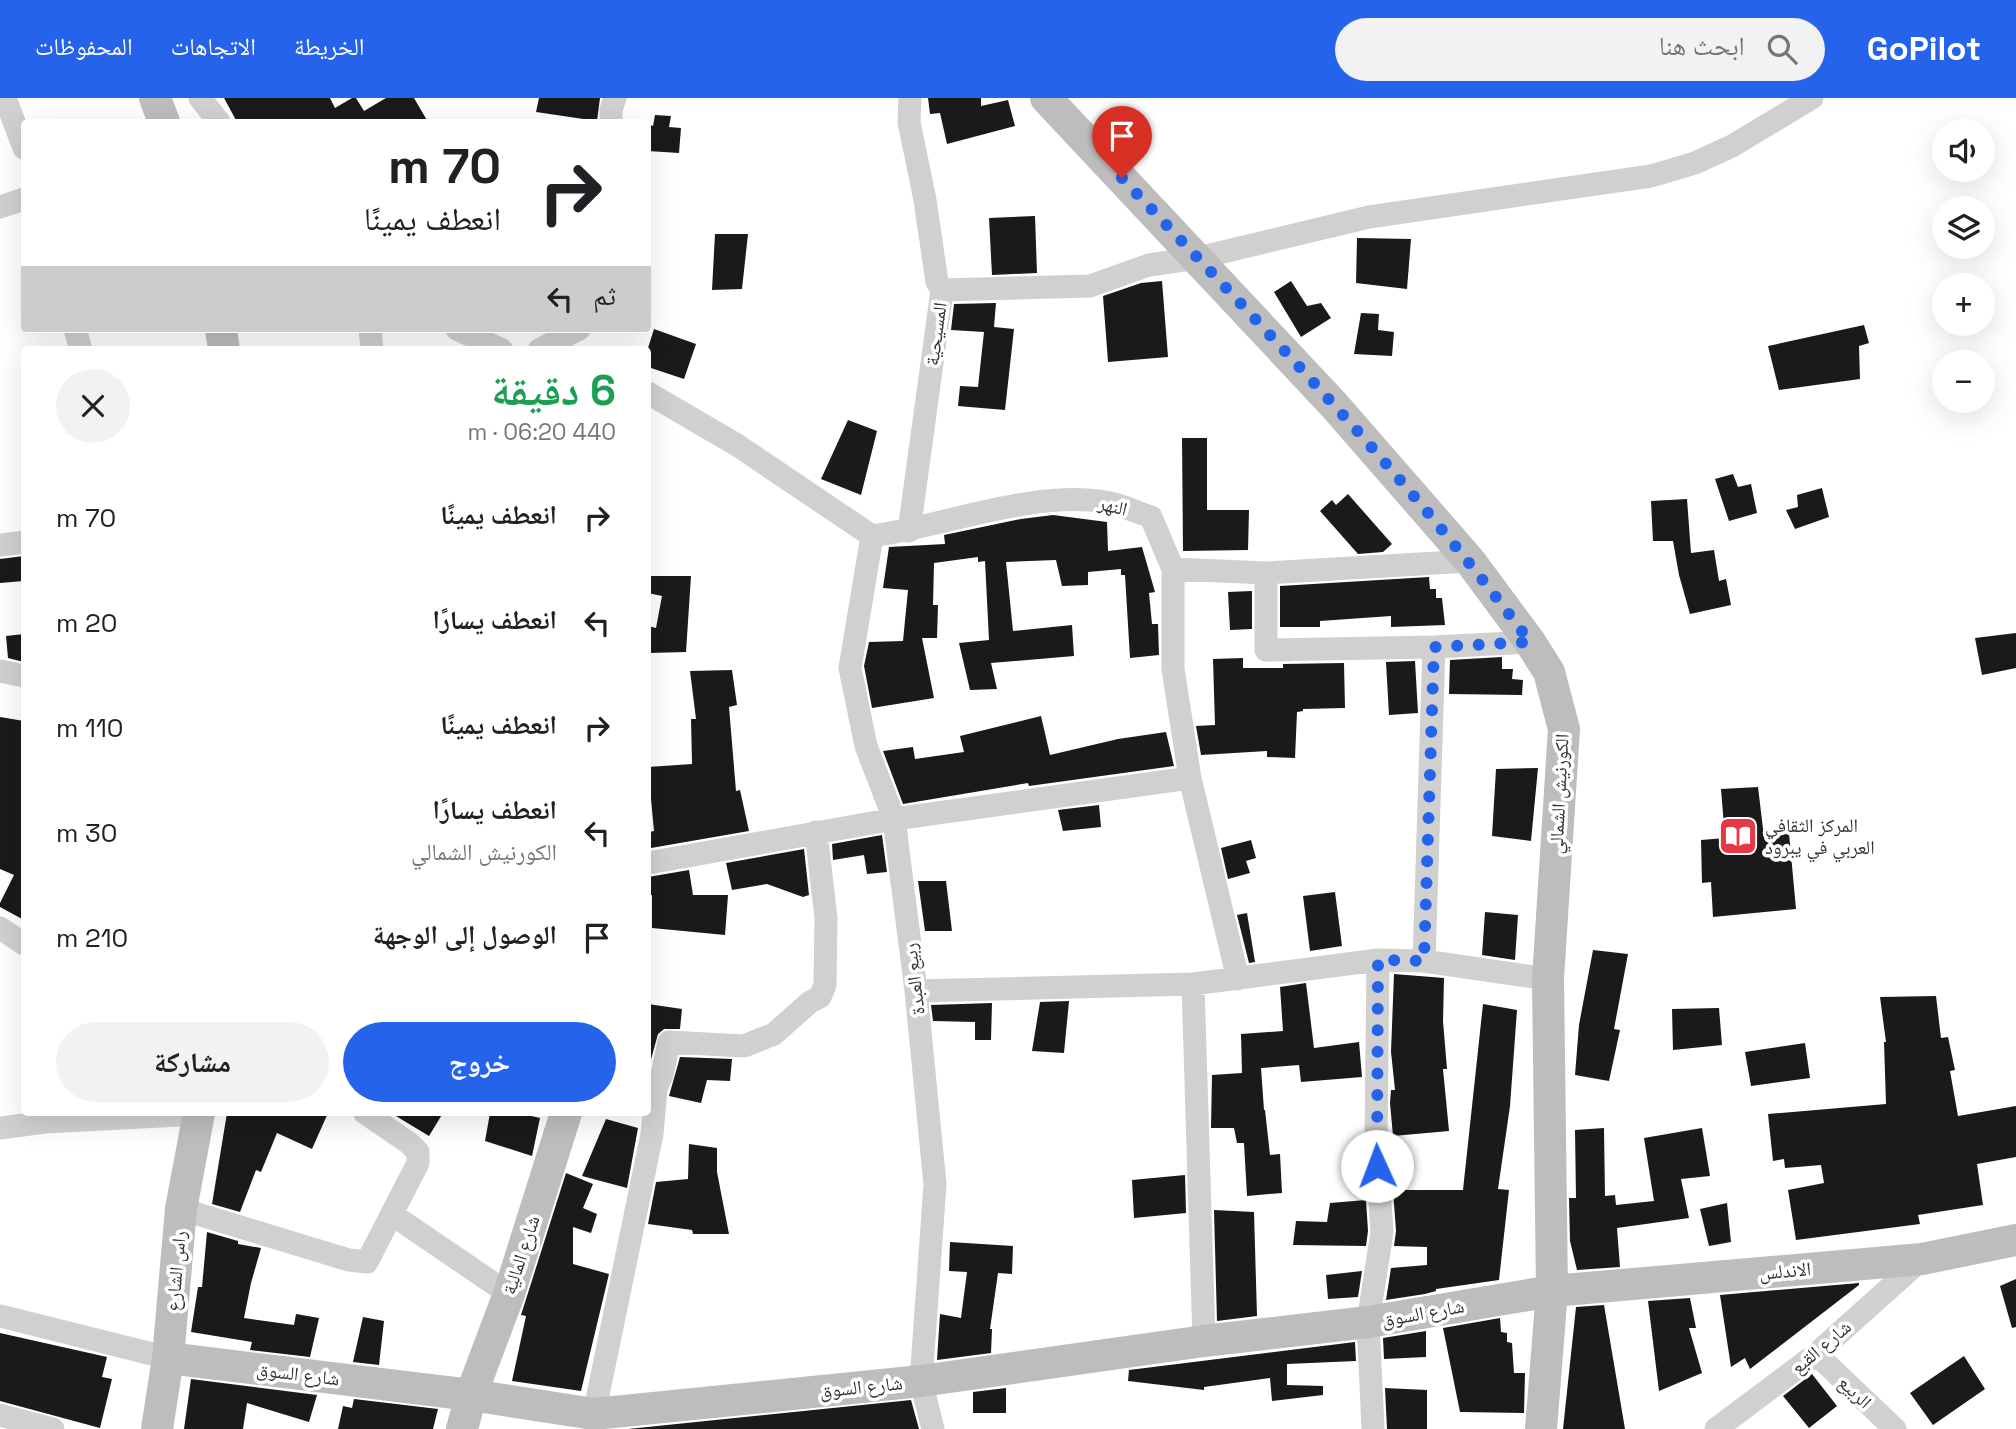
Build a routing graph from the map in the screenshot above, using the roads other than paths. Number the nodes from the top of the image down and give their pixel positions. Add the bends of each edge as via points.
1 (5, 98) edge
2 (155, 98) edge
3 (200, 98) edge
4 (615, 98) edge
5 (910, 98) edge
6 (1046, 98) edge
7 (1812, 98) edge
8 (163, 119) edge
9 (217, 119) edge
10 (611, 119) edge
11 (21, 140) edge
12 (21, 200) edge
13 (0, 207) edge
14 (1198, 258) junction
15 (942, 290) junction
16 (466, 333) edge
17 (571, 333) edge
18 (493, 346) edge
19 (547, 346) edge
20 (651, 395) edge
21 (909, 531) junction
22 (872, 536) junction
23 (21, 542) edge
24 (0, 545) edge
25 (1470, 561) junction
26 (1172, 569) junction
27 (1266, 573) junction
28 (1530, 642) junction
29 (1434, 647) junction
30 (0, 671) edge
31 (21, 675) edge
32 (1190, 778) junction
33 (894, 819) junction
34 (816, 832) junction
35 (651, 862) edge
36 (0, 928) edge
37 (21, 942) edge
38 (1378, 960) junction
39 (1424, 961) junction
40 (1238, 979) junction
41 (1548, 979) junction
42 (1194, 984) junction
43 (916, 991) junction
44 (652, 1089) edge
45 (148, 1116) edge
46 (198, 1116) edge
47 (369, 1116) edge
48 (565, 1116) edge
49 (0, 1128) edge
50 (181, 1209) junction
51 (393, 1214) junction
52 (2016, 1240) edge
53 (1922, 1259) junction
54 (1552, 1291) junction
55 (509, 1294) junction
56 (0, 1315) edge
57 (1368, 1322) junction
58 (1204, 1341) junction
59 (1816, 1354) junction
60 (168, 1358) junction
61 (921, 1381) junction
62 (471, 1395) junction
63 (0, 1415) edge
64 (594, 1421) edge
65 (53, 1429) edge
66 (157, 1429) edge
67 (462, 1429) edge
68 (933, 1429) edge
69 (1373, 1429) edge
70 (1541, 1429) edge
71 (1716, 1429) edge
72 (1895, 1429) edge

1 - 11 street
2 - 8 street
3 - 9 street
4 - 10 street
5 - 15 street, المسيحية via 909,122
6 - 14 street, الكورنيش الشمالي
7 - 14 street via 1732,146 1651,176 1369,217
12 - 13 street
14 - 15 street via 1149,265 1090,286
14 - 25 street, الكورنيش الشمالي
15 - 21 street, المسيحية
16 - 18 street
17 - 19 street
20 - 22 street via 737,445
21 - 22 street, النهر
21 - 26 street, النهر via 971,514 1062,499 1107,502 1151,517
22 - 33 street, ربيع العبدة via 850,668 866,746
23 - 24 street
25 - 27 street
25 - 28 street, الكورنيش الشمالي
26 - 27 street
26 - 32 street, النهر via 1173,669
27 - 29 street via 1266,650
28 - 29 street
28 - 41 street, الكورنيش الشمالي via 1549,672 1564,729
29 - 39 street
30 - 31 street
32 - 33 street
32 - 40 street, النهر
33 - 34 street
33 - 43 street, ربيع العبدة
34 - 35 street
34 - 44 street via 826,918 825,985 820,997 774,1034 744,1046 669,1042
36 - 37 street
38 - 39 street
38 - 40 street
38 - 57 street via 1376,1143 1381,1232
39 - 41 street
40 - 42 street
41 - 54 street, الكورنيش الشمالي
42 - 43 street
42 - 58 street
43 - 61 street, ربيع العبدة via 935,1184
44 - 64 street via 652,1134
45 - 49 street
46 - 50 street, راس الشارع
47 - 51 street via 418,1152 418,1163
48 - 55 street, شارع المالية
50 - 51 street via 367,1262
50 - 60 street, راس الشارع
51 - 55 street
52 - 53 street, الاندلس
53 - 54 street, الاندلس
53 - 59 street, شارع القبع
54 - 57 street, شارع السوق
54 - 70 street, الكورنيش الشمالي
55 - 62 street, شارع المالية
56 - 60 street
57 - 58 street, شارع السوق
57 - 69 street
58 - 61 street, شارع السوق
59 - 71 street, شارع القبع
59 - 72 street, الربيع
60 - 62 street, شارع السوق
60 - 66 street, راس الشارع
61 - 64 street, شارع السوق
61 - 68 street, ربيع العبدة
62 - 64 street, شارع السوق
62 - 67 street, شارع المالية
63 - 65 street

